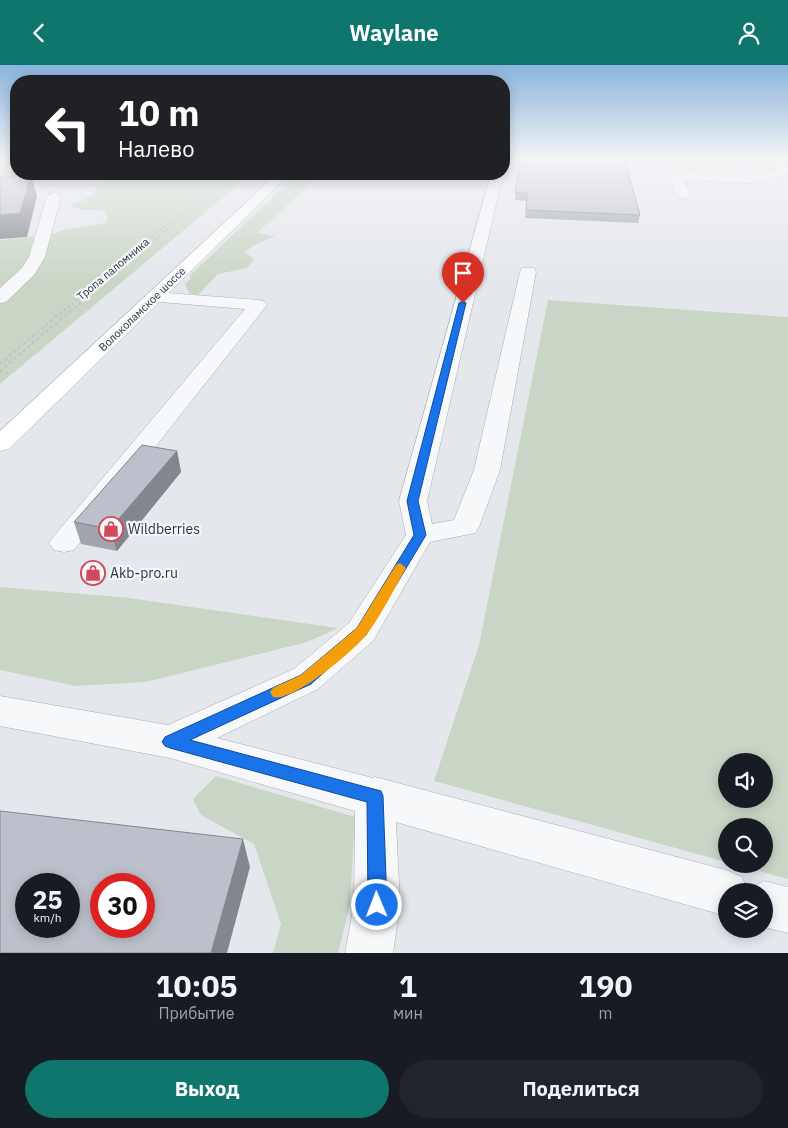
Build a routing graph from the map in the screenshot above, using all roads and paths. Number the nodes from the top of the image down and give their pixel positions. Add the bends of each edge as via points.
1 (53, 199) edge
2 (197, 199) edge
3 (202, 199) edge
4 (257, 199) edge
5 (490, 199) edge
6 (28, 271) junction
7 (528, 272) dead end
8 (3, 273) dead end
9 (154, 297) junction
10 (0, 298) edge
11 (0, 364) edge
12 (0, 371) edge
13 (8, 373) dead end
14 (0, 444) edge
15 (420, 535) junction
16 (64, 543) dead end
17 (0, 711) edge
18 (170, 742) junction
19 (375, 796) junction
20 (718, 891) edge
21 (773, 907) edge
22 (788, 911) edge
23 (369, 953) edge

1 - 6 street via 37,257
2 - 11 path, Тропа паломника
3 - 12 path
4 - 9 main road, Волоколамское шоссе
5 - 15 street via 412,501
6 - 8 street
6 - 10 street
7 - 15 street via 487,470 465,527
9 - 14 main road, Волоколамское шоссе
9 - 16 street via 258,305
12 - 13 path
15 - 18 street via 362,632 306,679
17 - 18 street
18 - 19 street
19 - 20 street
19 - 23 street via 377,905
21 - 22 street

